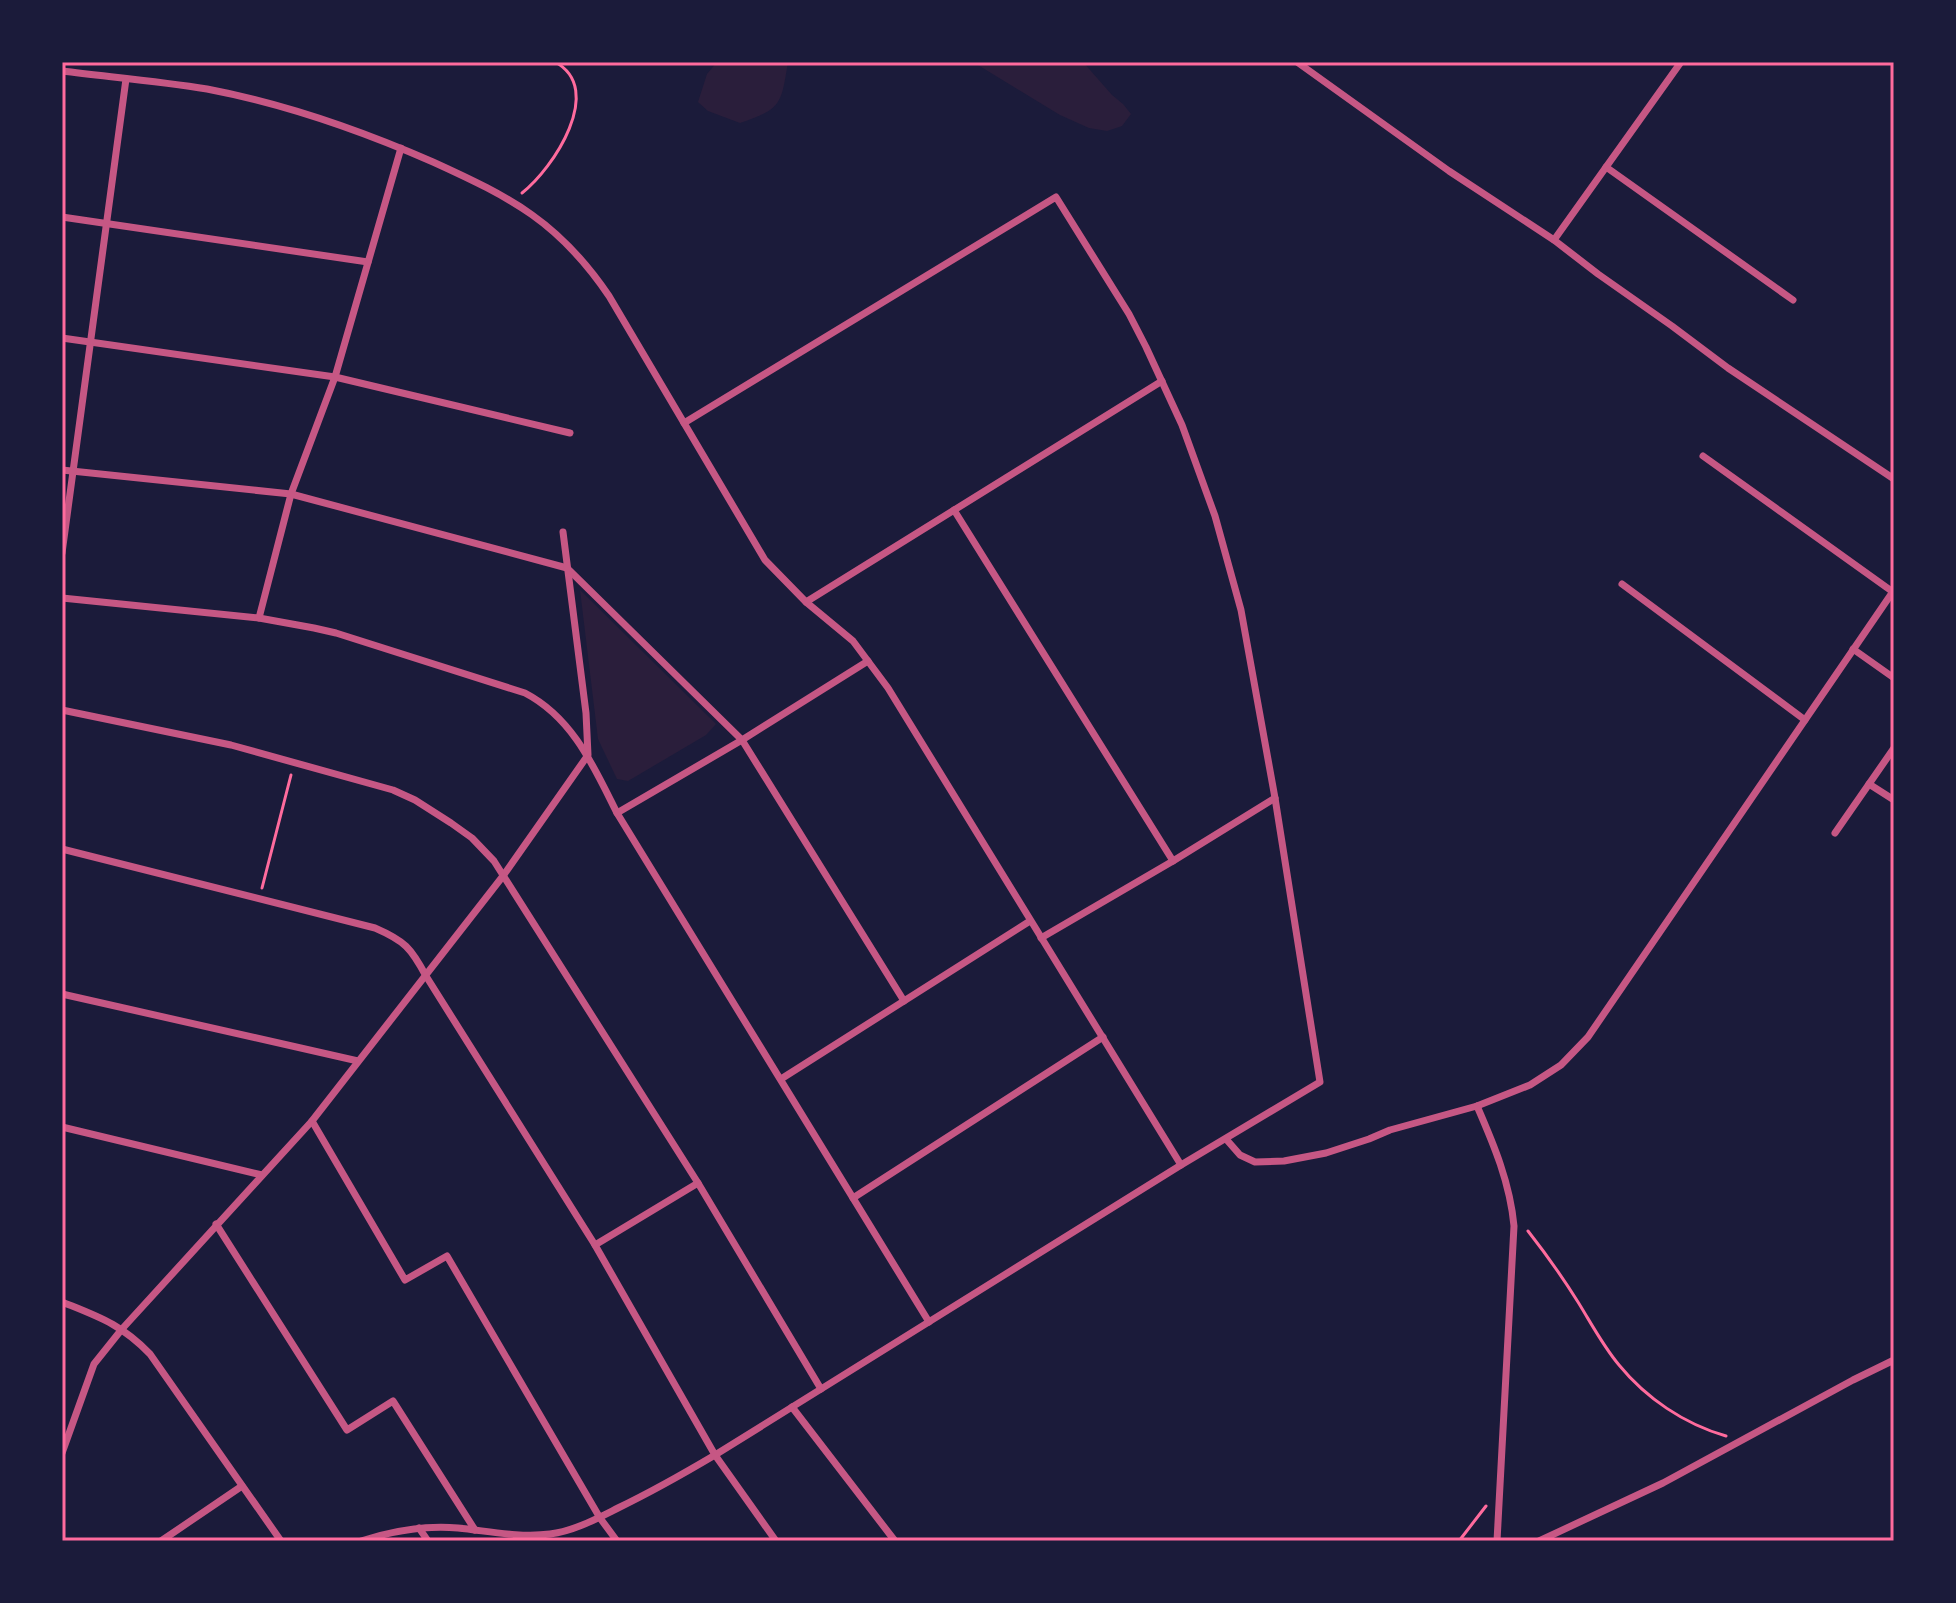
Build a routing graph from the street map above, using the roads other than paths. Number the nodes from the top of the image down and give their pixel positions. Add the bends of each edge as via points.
1 (1297, 62) edge
2 (1681, 62) edge
3 (62, 71) edge
4 (126, 79) junction
5 (401, 148) junction
6 (1606, 167) junction
7 (62, 217) edge
8 (106, 223) junction
9 (1554, 240) junction
10 (368, 262) junction
11 (1793, 300) dead end
12 (62, 338) edge
13 (90, 342) junction
14 (335, 377) junction
15 (1162, 381) junction
16 (684, 423) junction
17 (570, 433) dead end
18 (1703, 456) dead end
19 (62, 470) edge
20 (73, 471) junction
21 (1894, 479) edge
22 (291, 494) junction
23 (954, 510) junction
24 (563, 532) dead end
25 (62, 553) edge
26 (567, 568) junction
27 (1622, 584) dead end
28 (1893, 591) edge
29 (62, 598) edge
30 (806, 602) junction
31 (259, 618) junction
32 (1853, 649) junction
33 (868, 661) junction
34 (1894, 678) edge
35 (62, 710) edge
36 (1805, 720) junction
37 (742, 740) junction
38 (1894, 748) edge
39 (588, 755) junction
40 (1869, 784) junction
41 (1275, 798) junction
42 (1894, 800) edge
43 (617, 813) junction
44 (1835, 833) dead end
45 (62, 849) edge
46 (1173, 861) junction
47 (503, 876) junction
48 (1030, 921) junction
49 (1041, 938) junction
50 (426, 976) junction
51 (62, 994) edge
52 (904, 1001) junction
53 (1103, 1037) junction
54 (358, 1061) junction
55 (781, 1079) junction
56 (1477, 1106) junction
57 (312, 1121) junction
58 (62, 1127) edge
59 (1226, 1139) junction
60 (1181, 1165) junction
61 (262, 1175) junction
62 (698, 1183) junction
63 (853, 1198) junction
64 (216, 1224) junction
65 (595, 1245) junction
66 (62, 1302) edge
67 (929, 1322) junction
68 (122, 1329) junction
69 (1894, 1360) edge
70 (821, 1389) junction
71 (792, 1407) junction
72 (62, 1453) edge
73 (715, 1455) junction
74 (242, 1486) junction
75 (600, 1518) junction
76 (419, 1528) junction
77 (475, 1530) junction
78 (161, 1541) edge
79 (281, 1541) edge
80 (361, 1541) edge
81 (428, 1541) edge
82 (617, 1541) edge
83 (776, 1541) edge
84 (895, 1541) edge
85 (1497, 1541) edge
86 (1539, 1541) edge

1 - 9 street
2 - 6 street
3 - 4 street
4 - 5 street via 250,98
4 - 8 street
5 - 10 street
5 - 16 street via 512,201 565,241 597,278
6 - 9 street
6 - 11 street
7 - 8 street
8 - 10 street
8 - 13 street
9 - 21 street via 1728,368
10 - 14 street
12 - 13 street
13 - 14 street
13 - 20 street
14 - 17 street
14 - 22 street
15 - 16 street via 1129,314 1056,197
15 - 23 street
15 - 41 street via 1229,563
16 - 30 street via 765,560
18 - 28 street
19 - 20 street
20 - 22 street
20 - 25 street
22 - 26 street
22 - 31 street
23 - 30 street
23 - 46 street
24 - 26 street
26 - 37 street
26 - 39 street
27 - 36 street
28 - 32 street
29 - 31 street
30 - 33 street via 853,641
31 - 39 street via 336,633 525,693 559,717
32 - 34 street
32 - 36 street
33 - 37 street
33 - 48 street
35 - 47 street via 231,745 372,783 415,800 472,838
36 - 56 street via 1588,1037 1544,1077
37 - 43 street
37 - 52 street
38 - 40 street
39 - 43 street
39 - 47 street
40 - 42 street
40 - 44 street
41 - 46 street
41 - 59 street via 1320,1082
43 - 55 street
45 - 50 street via 375,928 413,952
46 - 49 street
47 - 50 street
47 - 62 street
48 - 49 street
48 - 52 street
49 - 53 street
50 - 54 street
50 - 65 street
51 - 54 street
52 - 55 street
53 - 60 street
53 - 63 street
54 - 57 street
55 - 63 street
56 - 59 street via 1284,1161 1248,1160
56 - 85 street via 1508,1187 1514,1240
57 - 61 street
57 - 75 street via 405,1280 447,1256
58 - 61 street
59 - 60 street
60 - 67 street
61 - 64 street
62 - 65 street
62 - 70 street
63 - 67 street
64 - 68 street
64 - 77 street via 347,1430 393,1401
65 - 73 street
66 - 68 street
67 - 70 street
68 - 72 street via 94,1364
68 - 74 street via 150,1354
69 - 86 street via 1663,1483
70 - 71 street
71 - 73 street
71 - 84 street
73 - 75 street
73 - 83 street
74 - 78 street
74 - 79 street
75 - 77 street via 532,1536
75 - 82 street
76 - 77 street
76 - 80 street
76 - 81 street

